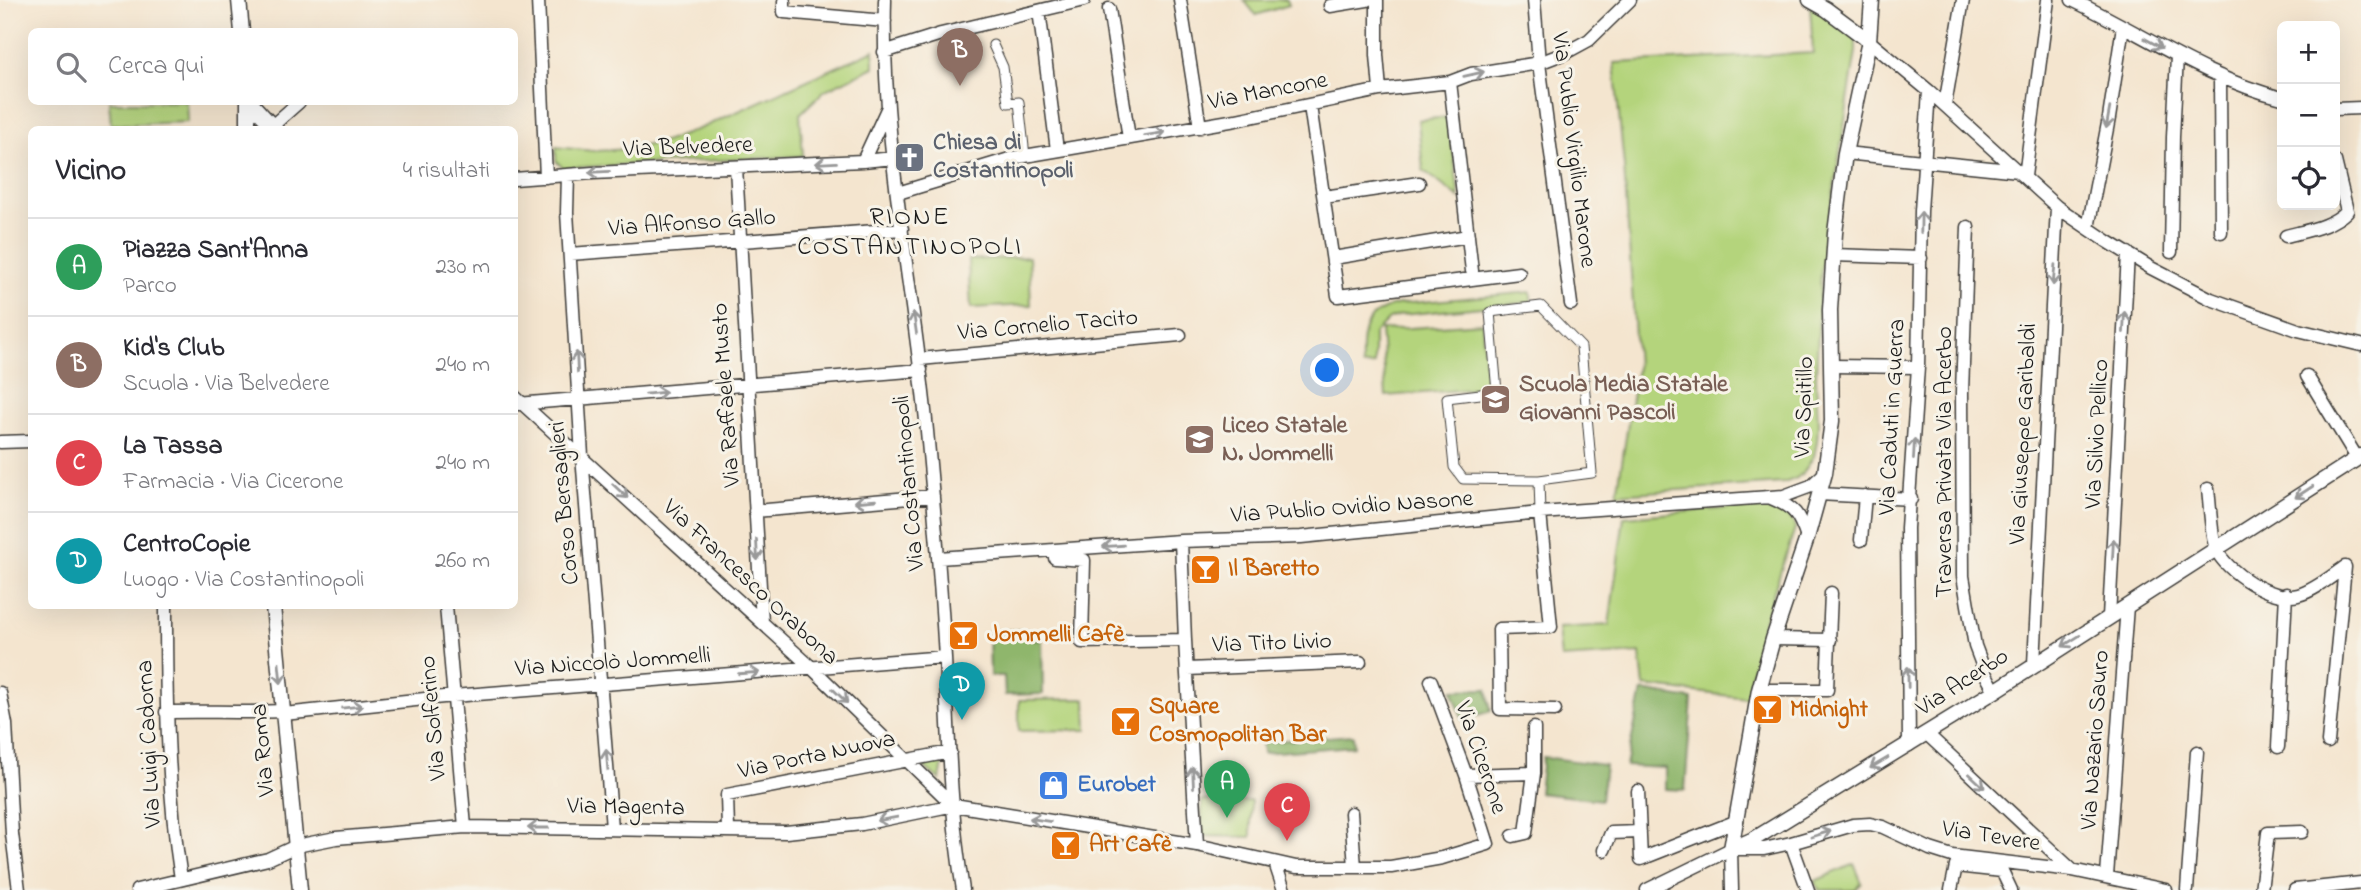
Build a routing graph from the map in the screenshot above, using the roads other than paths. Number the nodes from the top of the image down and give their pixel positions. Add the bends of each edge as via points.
1 (239, 0) edge
2 (538, 0) edge
3 (885, 0) edge
4 (1084, 0) edge
5 (1180, 0) edge
6 (1367, 0) edge
7 (1377, 0) edge
8 (1534, 0) edge
9 (1630, 0) edge
10 (1810, 0) edge
11 (1872, 0) edge
12 (1963, 0) edge
13 (2048, 0) edge
14 (2071, 0) edge
15 (784, 1) edge
16 (1329, 6) dead end
17 (2097, 6) edge
18 (1109, 9) dead end
19 (1040, 18) dead end
20 (885, 21) junction
21 (2123, 26) junction
22 (242, 28) edge
23 (1869, 41) junction
24 (993, 45) dead end
25 (884, 52) junction
26 (2177, 56) junction
27 (1539, 63) junction
28 (2220, 76) junction
29 (1450, 82) junction
30 (1380, 90) junction
31 (1929, 91) junction
32 (2277, 96) edge
33 (249, 105) edge
34 (252, 105) edge
35 (296, 105) edge
36 (888, 106) junction
37 (1310, 106) junction
38 (1945, 106) junction
39 (2361, 108) edge
40 (2340, 109) edge
41 (248, 126) edge
42 (272, 126) edge
43 (276, 126) edge
44 (1200, 127) junction
45 (1129, 138) junction
46 (1057, 150) junction
47 (1845, 153) junction
48 (1025, 156) junction
49 (894, 158) junction
50 (863, 161) junction
51 (1923, 162) junction
52 (736, 167) junction
53 (2022, 174) junction
54 (568, 175) junction
55 (546, 177) junction
56 (518, 179) edge
57 (2340, 182) edge
58 (1419, 183) dead end
59 (898, 193) junction
60 (1324, 197) junction
61 (2057, 207) junction
62 (1968, 227) dead end
63 (2088, 228) junction
64 (902, 229) junction
65 (2221, 232) dead end
66 (1468, 236) junction
67 (2286, 236) dead end
68 (739, 242) junction
69 (2171, 252) dead end
70 (2128, 253) junction
71 (570, 254) junction
72 (1833, 255) junction
73 (1333, 258) junction
74 (1920, 258) junction
75 (1472, 271) dead end
76 (1519, 273) dead end
77 (1572, 304) dead end
78 (1180, 335) dead end
79 (2361, 345) edge
80 (921, 364) junction
81 (1831, 366) junction
82 (1918, 368) junction
83 (2307, 376) dead end
84 (747, 384) junction
85 (578, 400) junction
86 (518, 401) edge
87 (518, 402) edge
88 (28, 441) edge
89 (0, 442) edge
90 (582, 456) junction
91 (2359, 457) edge
92 (1825, 473) junction
93 (1539, 480) junction
94 (2208, 489) dead end
95 (1819, 494) junction
96 (933, 496) junction
97 (1865, 496) junction
98 (1768, 497) junction
99 (1911, 499) junction
100 (755, 511) junction
101 (1540, 513) junction
102 (1807, 538) junction
103 (1861, 540) dead end
104 (1181, 541) junction
105 (2216, 548) junction
106 (939, 558) junction
107 (1055, 558) dead end
108 (1831, 593) dead end
109 (2286, 594) junction
110 (2127, 606) junction
111 (166, 609) edge
112 (273, 609) edge
113 (446, 609) edge
114 (2109, 617) junction
115 (762, 622) junction
116 (1773, 639) junction
117 (1185, 640) junction
118 (1830, 640) junction
119 (945, 657) junction
120 (1360, 662) dead end
121 (2034, 664) junction
122 (812, 668) junction
123 (1187, 669) junction
124 (1430, 681) dead end
125 (601, 684) junction
126 (1759, 690) junction
127 (1995, 691) junction
128 (0, 693) edge
129 (453, 696) junction
130 (1555, 710) dead end
131 (166, 712) junction
132 (284, 712) junction
133 (1534, 728) dead end
134 (3, 732) edge
135 (1927, 734) junction
136 (2328, 742) dead end
137 (1909, 745) junction
138 (2278, 747) dead end
139 (950, 752) junction
140 (2197, 752) dead end
141 (905, 759) junction
142 (1534, 773) junction
143 (1466, 775) junction
144 (1638, 791) dead end
145 (954, 806) junction
146 (1351, 813) dead end
147 (1737, 821) junction
148 (1612, 826) dead end
149 (465, 827) junction
150 (612, 828) junction
151 (1640, 829) junction
152 (728, 830) junction
153 (2302, 832) dead end
154 (1513, 836) dead end
155 (1791, 843) junction
156 (1197, 845) junction
157 (296, 846) junction
158 (1731, 849) junction
159 (1604, 850) dead end
160 (1275, 863) junction
161 (1355, 867) junction
162 (2072, 870) junction
163 (2107, 876) junction
164 (181, 879) junction
165 (2361, 883) edge
166 (19, 890) edge
167 (138, 890) edge
168 (300, 890) edge
169 (963, 890) edge
170 (1284, 890) edge
171 (1647, 890) edge
172 (1732, 890) edge
173 (1808, 890) edge
174 (1951, 890) edge
175 (2011, 890) edge
176 (2166, 890) edge
177 (2187, 890) edge
178 (2261, 890) edge
179 (2295, 890) edge

1 - 22 street
2 - 55 street
3 - 20 street
4 - 25 street
5 - 44 street
6 - 16 street
7 - 30 street
8 - 27 street, Via Publio Virgilio Marone
9 - 27 street, Via Mancone via 1589,40
10 - 23 street
11 - 23 street, Via Spitillo
12 - 38 street
13 - 53 street
14 - 17 street
15 - 20 street via 784,12
17 - 21 street
18 - 45 street
19 - 46 street
20 - 25 street
21 -> 26 street
21 -> 63 street
23 - 31 street
23 - 47 street, Via Spitillo
24 - 48 street via 1003,67 1008,103 1019,102
25 - 36 street
26 - 28 street
26 - 69 street
29 -> 27 street, Via Mancone
27 - 77 street, Via Publio Virgilio Marone
28 - 32 street
28 - 65 street
29 - 30 street, Via Mancone
29 - 66 street
30 - 37 street, Via Mancone
31 - 38 street
31 - 51 street, Via Caduti in Guerra
33 - 41 street
34 - 42 street
35 - 43 street
36 - 49 street
36 - 50 street
37 - 44 street, Via Mancone
37 - 60 street
38 - 53 street
39 - 40 street
45 -> 44 street, Via Mancone
45 - 46 street, Via Mancone
46 - 48 street, Via Mancone
47 - 51 street
47 - 72 street, Via Spitillo
48 - 59 street, Via Mancone
49 - 50 street, Via Belvedere
49 - 59 street, Via Costantinopoli
50 -> 52 street, Via Belvedere
51 - 53 street
74 -> 51 street, Via Caduti in Guerra
52 -> 54 street, Via Belvedere
52 - 68 street, Via Raffaele Musto
53 - 61 street
54 - 55 street, Via Belvedere
54 - 71 street, Corso Bersaglieri
55 - 56 street, Via Belvedere
57 - 67 street via 2347,211 2338,220
58 - 60 street
59 - 64 street, Via Costantinopoli
60 - 73 street
61 - 63 street
61 -> 121 street, Via Giuseppe Garibaldi
62 - 127 street, Traversa Privata Via Acerbo via 1962,392 1963,576 1975,646
63 - 70 street
64 - 68 street, Via Alfonso Gallo
80 -> 64 street, Via Costantinopoli
66 - 73 street
66 - 75 street
68 - 71 street, Via Alfonso Gallo
68 - 84 street, Via Raffaele Musto
70 - 79 street via 2211,299 2298,330
114 -> 70 street, Via Silvio Pellico
85 -> 71 street, Corso Bersaglieri
72 - 74 street
72 - 81 street, Via Spitillo
73 - 76 street via 1338,296
74 - 82 street, Via Caduti in Guerra
78 - 80 street, Via Cornelio Tacito
80 - 84 street, Via Cornelio Tacito
80 - 96 street, Via Costantinopoli
81 - 82 street
81 - 92 street, Via Spitillo via 1832,421
99 -> 82 street, Via Caduti in Guerra
83 - 91 street
85 -> 84 street, Via Cornelio Tacito
84 - 100 street, Via Raffaele Musto
85 - 86 street, Via Cornelio Tacito
85 - 90 street, Corso Bersaglieri
87 - 90 street, Via Francesco Orabona
88 - 89 street
90 -> 115 street, Via Francesco Orabona
90 - 125 street, Corso Bersaglieri
91 -> 105 street, Via Acerbo
92 - 95 street, Via Spitillo
92 - 98 street, Via Publio Ovidio Nasone via 1800,492
93 - 93 street via 1592,473 1581,347 1541,306 1490,312 1497,392 1447,398 1454,467 1463,479
93 - 101 street
94 - 105 street
95 - 97 street
95 - 102 street, Via Spitillo
96 -> 100 street
96 - 106 street, Via Costantinopoli
97 - 99 street
97 - 103 street
98 - 101 street, Via Publio Ovidio Nasone
98 - 102 street via 1797,514
137 -> 99 street, Via Caduti in Guerra via 1907,528
100 -> 115 street, Via Raffaele Musto
101 - 104 street, Via Publio Ovidio Nasone via 1301,537
101 - 130 street via 1551,627 1499,629 1500,709
102 - 116 street, Via Spitillo
104 -> 106 street, Via Publio Ovidio Nasone
104 - 117 street
105 - 109 street via 2231,569 2252,585
105 - 110 street, Via Acerbo
106 - 119 street, Via Costantinopoli
107 - 117 street via 1084,560 1082,642
108 - 118 street
109 - 136 street via 2300,595 2345,567
109 - 138 street
110 - 114 street, Via Acerbo
110 - 163 street, Via Nazario Sauro
111 - 131 street, Via Luigi Cadorna
112 -> 132 street, Via Roma
113 - 129 street, Via Solferino
114 -> 121 street, Via Acerbo
115 - 122 street, Via Francesco Orabona
116 - 118 street
116 - 126 street, Via Spitillo
117 - 123 street
118 - 126 street via 1827,690
119 - 122 street, Via Niccolò Jommelli
119 - 139 street, Via Costantinopoli
120 - 123 street, Via Tito Livio
121 - 127 street, Via Acerbo
125 -> 122 street, Via Niccolò Jommelli
122 -> 141 street, Via Francesco Orabona
156 -> 123 street
124 - 143 street, Via Cicerone
125 - 129 street, Via Niccolò Jommelli
150 -> 125 street, Corso Bersaglieri
126 - 147 street, Via Spitillo
127 - 135 street, Via Acerbo
128 - 134 street
132 -> 129 street, Via Niccolò Jommelli
129 - 149 street, Via Solferino
131 - 132 street, Via Niccolò Jommelli
131 - 164 street, Via Luigi Cadorna
132 - 157 street, Via Roma
133 - 142 street
134 - 166 street
135 - 137 street, Via Acerbo
135 -> 162 street
137 -> 158 street, Via Acerbo
139 - 141 street, Via Porta Nuova
139 - 145 street, Via Costantinopoli
140 - 177 street
141 - 145 street, Via Francesco Orabona
141 - 152 street, Via Porta Nuova via 727,796
142 - 143 street
142 - 154 street via 1526,833
143 - 161 street, Via Cicerone via 1488,844 1391,867
144 - 151 street
145 -> 152 street, Via Magenta via 862,824 786,832
156 -> 145 street, Via Cicerone
145 - 169 street, Via Costantinopoli
146 - 161 street
147 - 151 street via 1641,859
147 - 158 street, Via Spitillo
148 - 151 street
150 -> 149 street, Via Magenta
149 - 157 street, Via Magenta
150 - 152 street, Via Magenta
151 - 159 street via 1611,834
153 - 178 street via 2268,832
155 - 158 street, Via Tevere
155 -> 162 street, Via Tevere via 1870,824 1952,856
155 - 173 street
156 - 160 street, Via Cicerone
157 - 164 street, Via Magenta via 268,859
157 - 168 street, Via Roma
158 - 171 street
158 - 172 street
160 - 161 street, Via Cicerone
160 - 170 street
162 - 163 street, Via Tevere
163 - 176 street, Via Tevere
164 - 167 street, Via Magenta
165 - 179 street
174 - 175 street via 1956,866 2002,871

